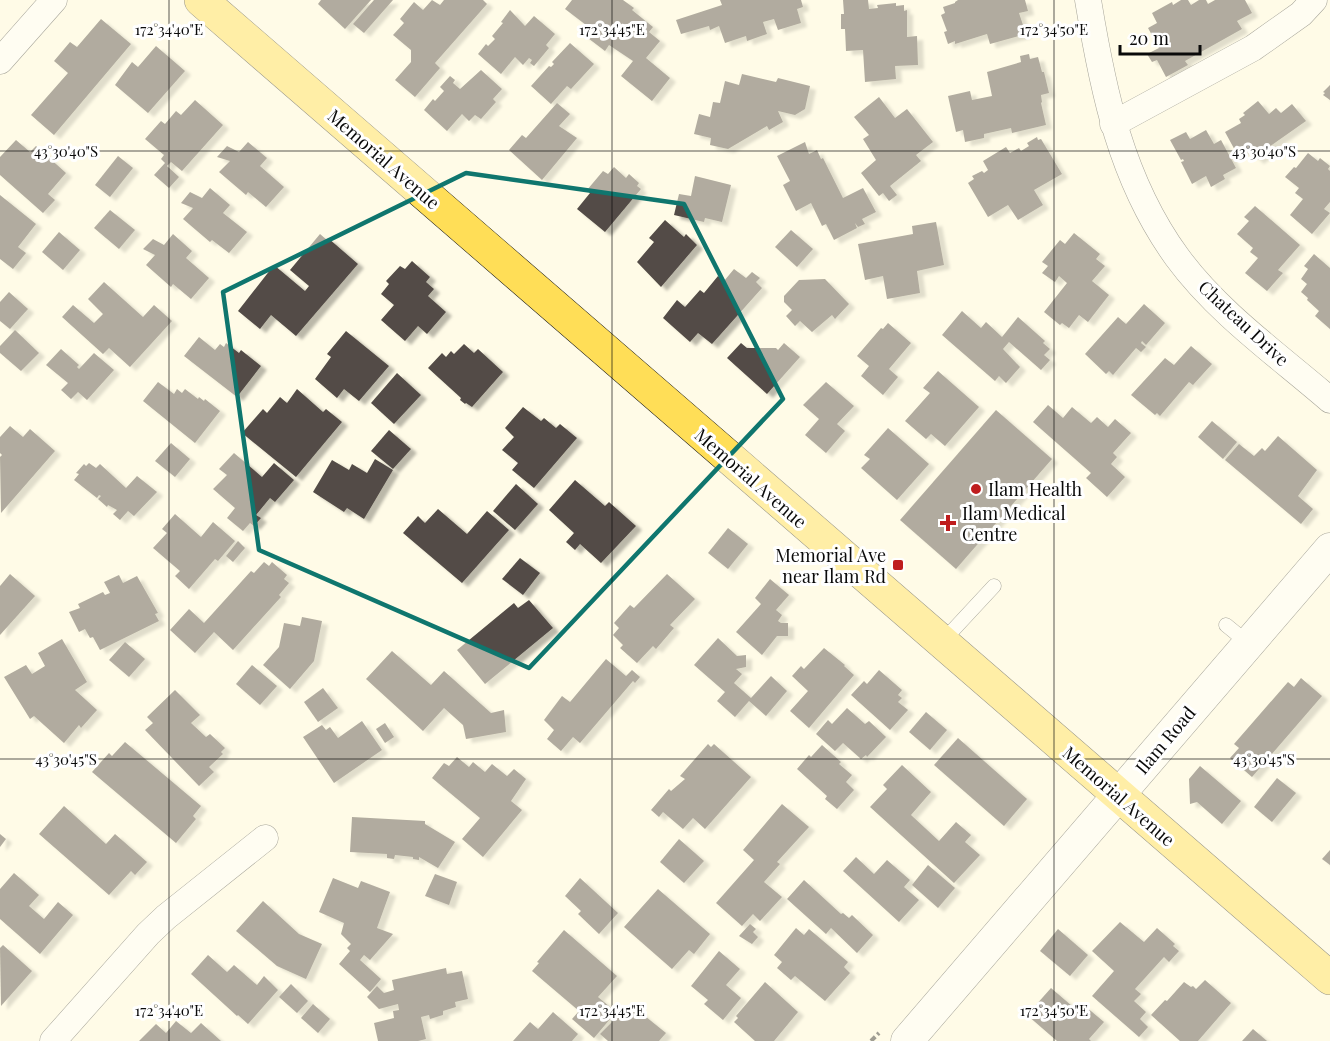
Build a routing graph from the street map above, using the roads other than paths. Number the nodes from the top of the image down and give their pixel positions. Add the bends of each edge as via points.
1 (54, 0) edge
2 (201, 0) edge
3 (1088, 0) edge
4 (1314, 0) edge
5 (0, 61) edge
6 (1113, 124) junction
7 (1330, 400) edge
8 (1330, 549) edge
9 (994, 586) dead end
10 (942, 642) junction
11 (1118, 795) junction
12 (265, 838) dead end
13 (1328, 973) edge
14 (53, 1041) edge
15 (908, 1041) edge

1 - 5 street
2 - 10 main road, Memorial Avenue
3 - 6 street, Chateau Drive
4 - 6 street via 1253,48
6 - 7 street, Chateau Drive via 1128,168 1177,257 1221,307
8 - 11 street, Ilam Road via 1237,634
9 - 10 lane
10 - 11 main road, Memorial Avenue
11 - 13 main road, Memorial Avenue
11 - 15 street, Ilam Road
12 - 14 street via 148,934

